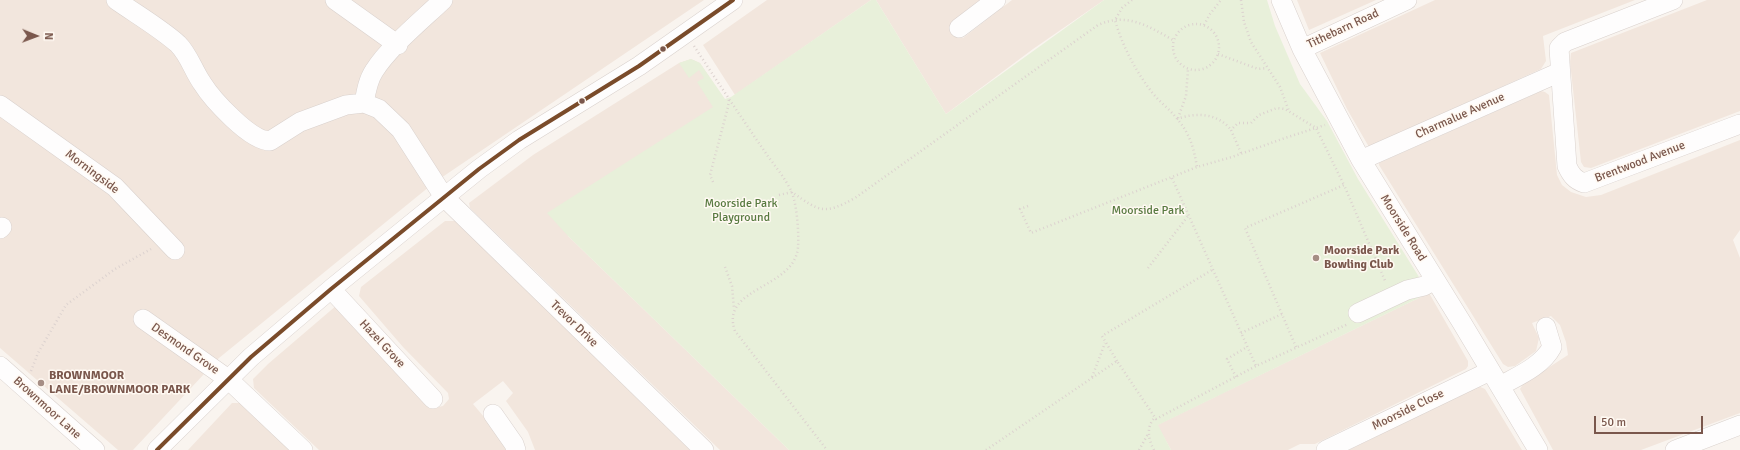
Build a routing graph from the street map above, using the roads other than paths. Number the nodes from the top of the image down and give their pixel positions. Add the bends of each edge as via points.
1 (116, 0) edge
2 (335, 0) edge
3 (443, 0) edge
4 (733, 0) edge
5 (996, 0) edge
6 (1281, 0) edge
7 (1407, 0) edge
8 (1673, 0) edge
9 (960, 28) dead end
10 (398, 45) junction
11 (1302, 48) junction
12 (1560, 72) junction
13 (364, 103) junction
14 (0, 105) edge
15 (1740, 124) edge
16 (1361, 160) junction
17 (444, 197) junction
18 (170, 245) road end
19 (1435, 280) junction
20 (331, 289) junction
21 (1358, 313) road end
22 (142, 318) dead end
23 (1546, 327) dead end
24 (0, 366) edge
25 (1490, 370) junction
26 (228, 380) junction
27 (1500, 386) junction
28 (433, 399) dead end
29 (493, 414) dead end
30 (1740, 425) edge
31 (95, 450) edge
32 (157, 450) edge
33 (303, 450) edge
34 (516, 450) edge
35 (704, 450) edge
36 (1326, 450) edge
37 (1538, 450) edge
38 (1675, 450) edge

1 - 13 street via 177,44 187,54 209,93 244,128 258,138 270,141 300,122 346,105
2 - 10 street
3 - 10 street
4 - 17 street via 612,83 519,140
5 - 9 street
6 - 11 street, Moorside Road
7 - 11 street, Tithebarn Road
8 - 12 street, Brentwood Avenue via 1565,42 1559,48
10 - 13 street via 374,71 368,82
11 - 16 street, Moorside Road
12 - 15 street, Brentwood Avenue via 1567,166 1576,180 1584,183
12 - 16 street, Charmalue Avenue
13 - 17 street, Trevor Drive via 379,109 401,130
14 - 18 street, Morningside via 116,187
16 - 19 street, Moorside Road
17 - 20 street
17 - 35 street, Trevor Drive
19 - 21 street
19 - 25 street, Moorside Road
20 - 26 street via 251,357
20 - 28 street, Hazel Grove
22 - 26 street, Desmond Grove
23 - 27 street via 1552,347 1548,354 1536,365
24 - 31 street, Brownmoor Lane
25 - 27 street, Moorside Road
25 - 36 street, Moorside Close
26 - 32 street
26 - 33 street, Desmond Grove
27 - 37 street, Moorside Road
29 - 34 street
30 - 38 street

